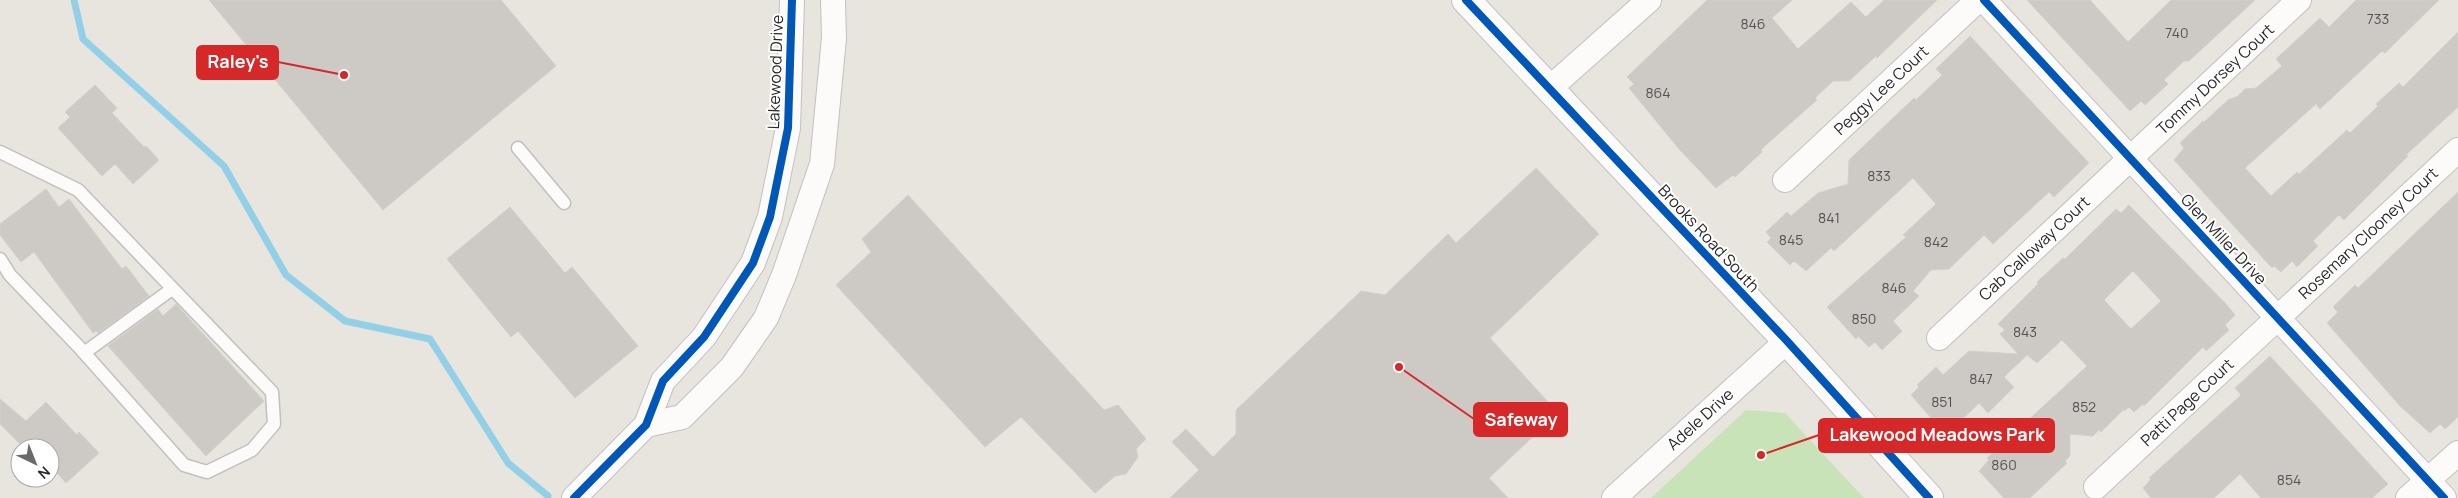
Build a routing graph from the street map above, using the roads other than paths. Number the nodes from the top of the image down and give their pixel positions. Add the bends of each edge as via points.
1 (792, 0) edge
2 (833, 0) edge
3 (1466, 0) edge
4 (1649, 0) edge
5 (1978, 0) edge
6 (1984, 0) edge
7 (2299, 0) edge
8 (1549, 89) junction
9 (518, 148) dead end
10 (2458, 150) edge
11 (0, 152) edge
12 (2130, 158) junction
13 (1784, 180) dead end
14 (564, 203) dead end
15 (0, 259) edge
16 (172, 289) junction
17 (2277, 317) junction
18 (1939, 338) dead end
19 (1787, 341) junction
20 (84, 353) junction
21 (646, 425) junction
22 (2458, 453) edge
23 (2428, 480) junction
24 (2096, 487) dead end
25 (574, 498) edge
26 (1614, 498) edge
27 (1929, 498) edge
28 (2408, 498) edge
29 (2444, 498) edge

1 - 21 street, Lakewood Drive via 788,128 770,217 753,262 704,337 663,381
2 - 21 street via 834,38 822,164 766,318 732,367 682,417
3 - 8 street, Brooks Road South
4 - 8 street
5 - 13 street, Peggy Lee Court
6 - 12 street, Glen Miller Drive
7 - 12 street, Tommy Dorsey Court
8 - 19 street, Brooks Road South
9 - 14 lane
10 - 17 street, Rosemary Clooney Court
11 - 16 lane via 78,190
12 - 17 street, Glen Miller Drive
12 - 18 street, Cab Calloway Court
15 - 20 lane via 10,275
16 - 20 lane
16 - 20 lane via 272,392 274,424 252,450 207,472 184,465
17 - 23 street, Glen Miller Drive
17 - 24 street, Patti Page Court
19 - 26 street, Adele Drive
19 - 27 street, Brooks Road South
21 - 25 street, Lakewood Drive
22 - 23 street
23 - 28 street
23 - 29 street, Glen Miller Drive

